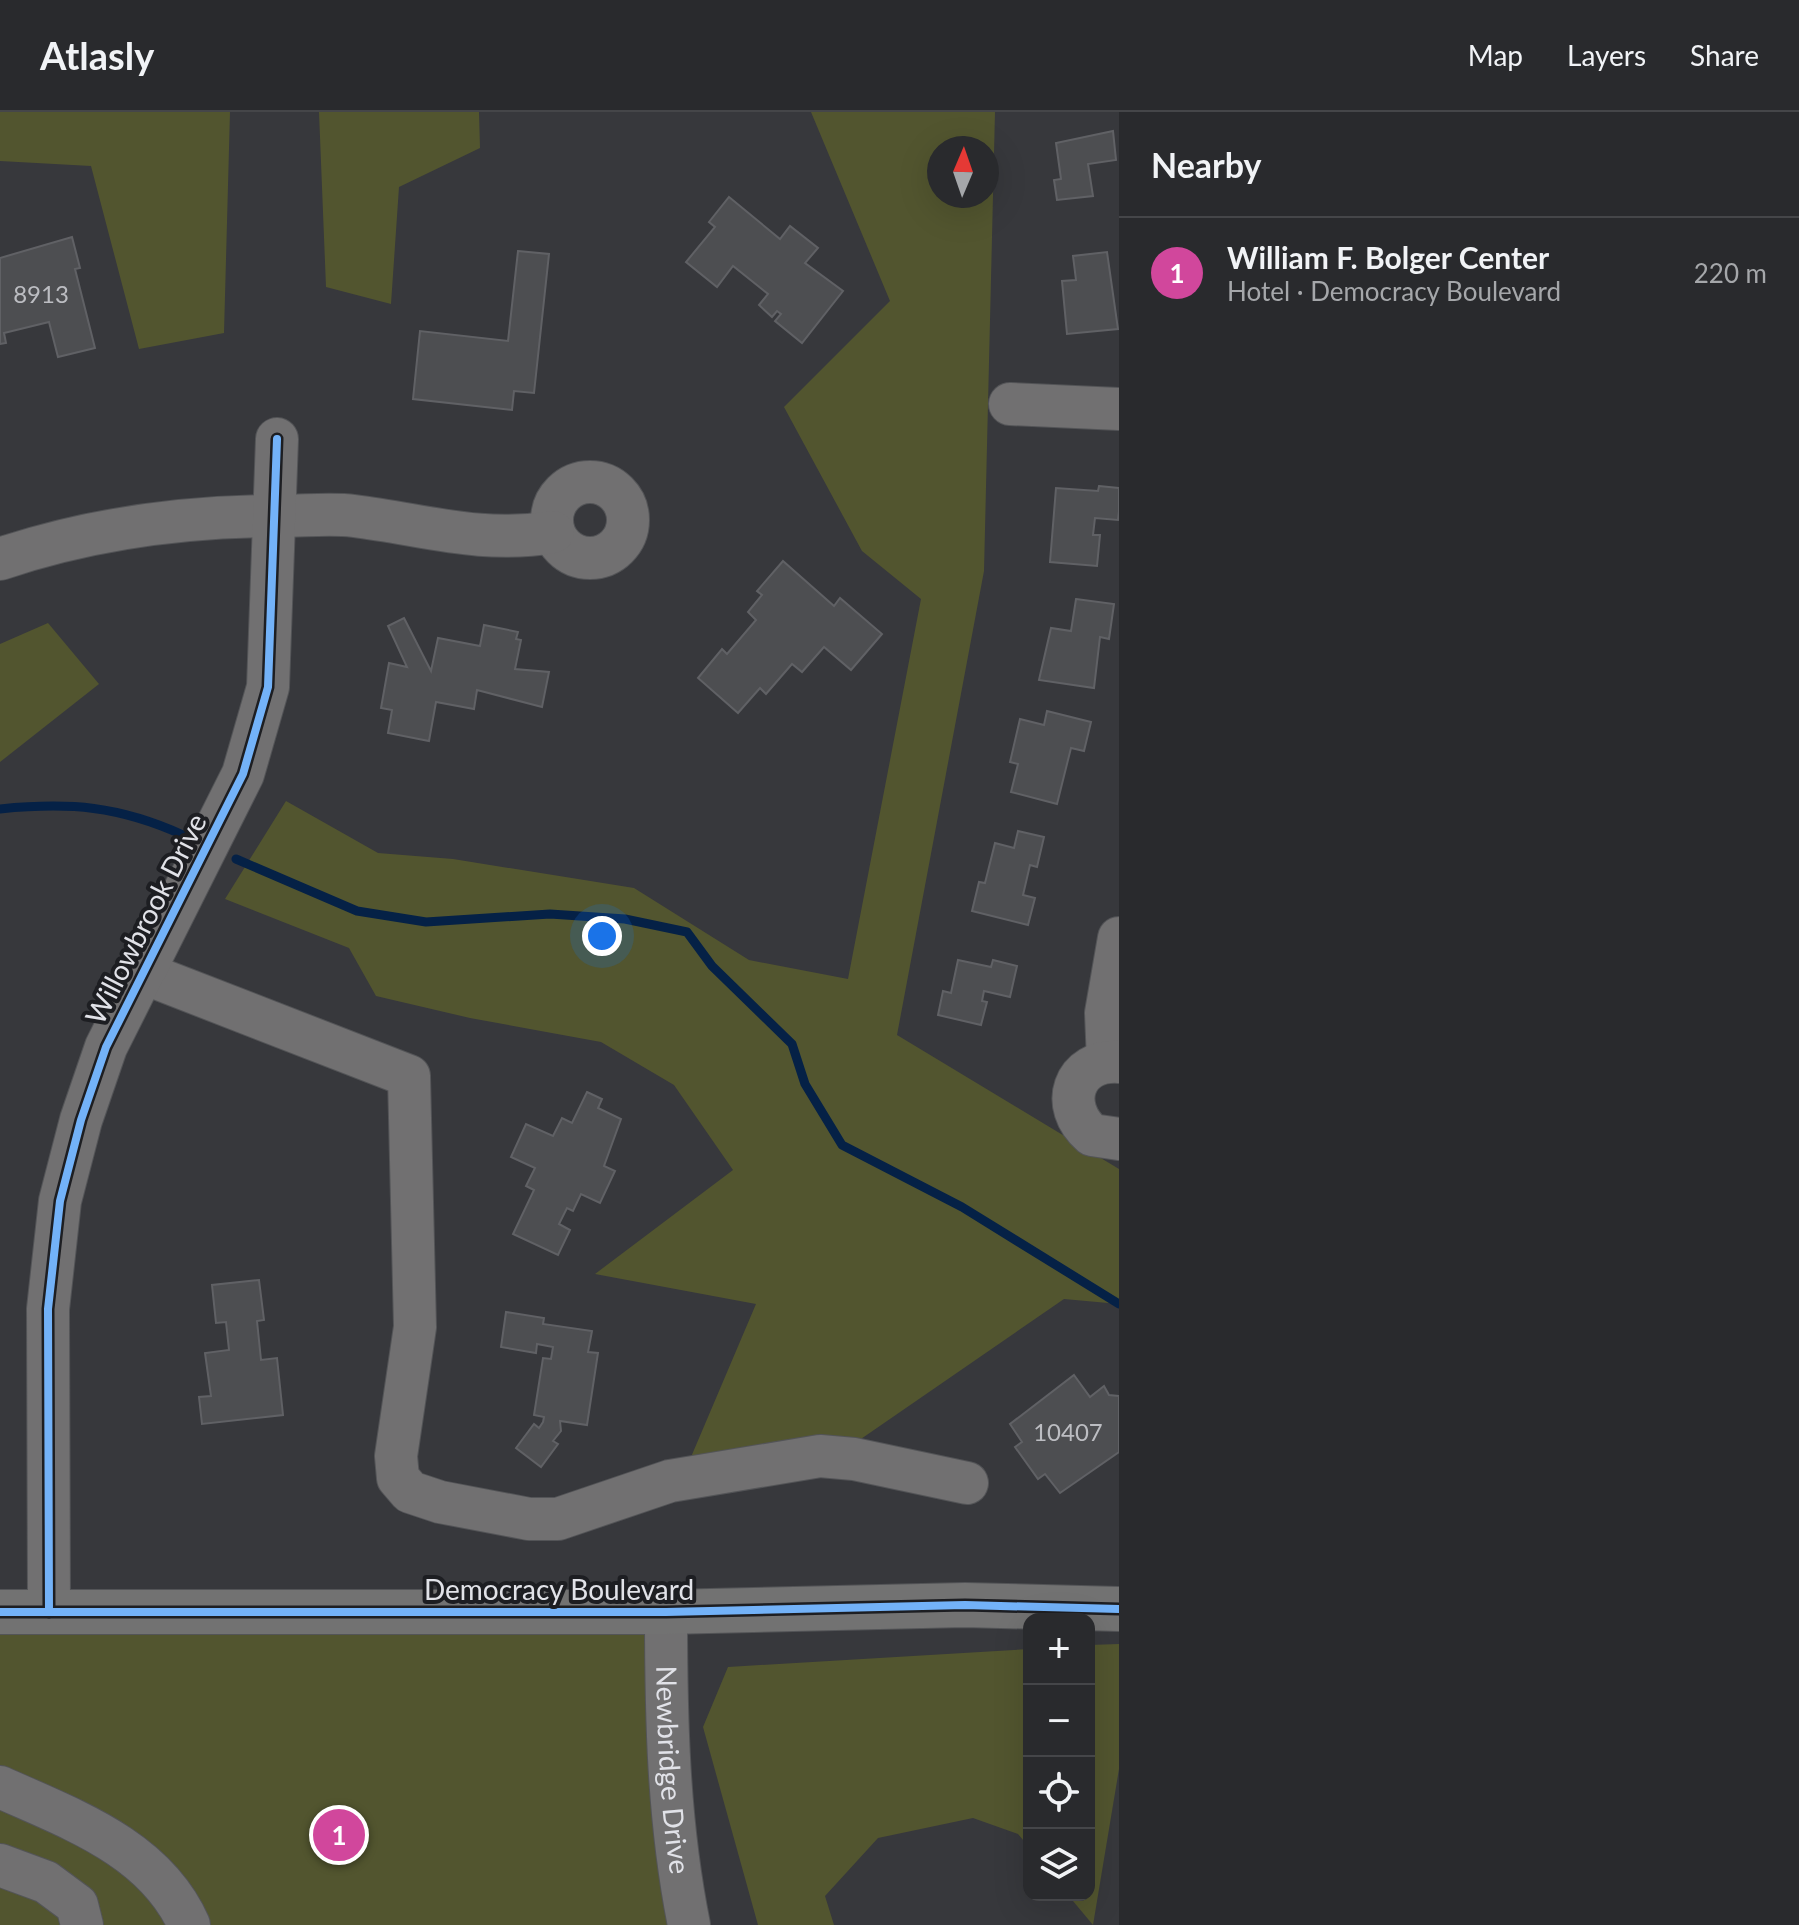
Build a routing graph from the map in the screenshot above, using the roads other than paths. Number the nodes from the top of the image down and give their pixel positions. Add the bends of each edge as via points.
1 (1010, 404) dead end
2 (1119, 409) edge
3 (277, 439) dead end
4 (274, 516) junction
5 (553, 532) dead end
6 (0, 559) edge
7 (1119, 938) edge
8 (141, 972) junction
9 (1113, 1062) edge
10 (1119, 1139) edge
11 (967, 1483) dead end
12 (1119, 1609) edge
13 (0, 1612) edge
14 (49, 1612) junction
15 (666, 1612) junction
16 (0, 1787) edge
17 (0, 1865) edge
18 (82, 1925) edge
19 (189, 1925) edge
20 (689, 1925) edge

1 - 2 street
3 - 4 street, Willowbrook Drive
4 - 5 street via 352,516 481,537
4 - 6 street via 156,522 75,537
4 - 8 street, Willowbrook Drive via 268,687 257,732 243,774
7 - 9 street via 1106,1013
8 - 11 street via 409,1076 415,1327 396,1456 398,1478 410,1492 529,1519 558,1519 670,1481 820,1456
8 - 14 street, Willowbrook Drive via 106,1047 81,1120 52,1252
9 - 10 street via 1085,1071 1073,1105 1092,1135
12 - 15 main road, Democracy Boulevard via 965,1605
13 - 14 main road, Democracy Boulevard
14 - 15 main road, Democracy Boulevard
15 - 20 street, Newbridge Drive via 666,1746 676,1858
16 - 19 street via 93,1830 144,1862
17 - 18 street via 46,1882 77,1905

